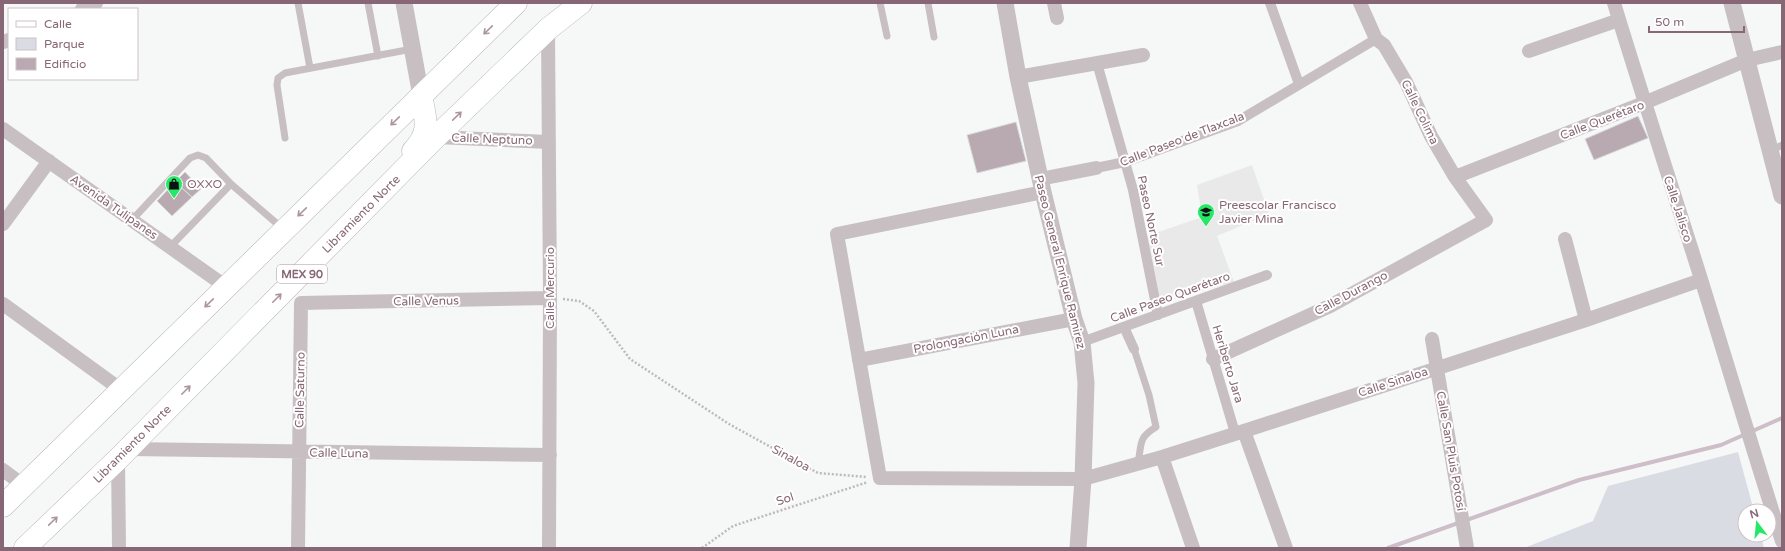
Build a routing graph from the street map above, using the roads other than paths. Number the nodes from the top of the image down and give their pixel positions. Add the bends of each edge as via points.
1 (96, 3) edge
2 (298, 3) edge
3 (368, 3) edge
4 (404, 3) edge
5 (516, 3) edge
6 (581, 3) edge
7 (880, 3) edge
8 (928, 3) edge
9 (1005, 3) edge
10 (1054, 3) edge
11 (1270, 3) edge
12 (1360, 3) edge
13 (1614, 3) edge
14 (1732, 3) edge
15 (84, 8) edge
16 (1057, 18) dead end
17 (1619, 20) junction
18 (548, 29) junction
19 (887, 36) dead end
20 (934, 37) dead end
21 (1376, 39) junction
22 (412, 49) junction
23 (1529, 51) dead end
24 (1782, 52) edge
25 (1143, 55) dead end
26 (378, 56) junction
27 (1747, 60) junction
28 (1097, 63) junction
29 (310, 68) junction
30 (1018, 77) junction
31 (1299, 84) junction
32 (421, 96) junction
33 (1644, 103) junction
34 (3, 129) edge
35 (436, 137) junction
36 (285, 138) dead end
37 (549, 142) junction
38 (1776, 148) edge
39 (49, 161) junction
40 (1125, 162) junction
41 (1096, 168) joint
42 (1455, 177) junction
43 (231, 184) junction
44 (1042, 186) junction
45 (1782, 196) edge
46 (367, 207) junction
47 (132, 220) junction
48 (1486, 220) joint
49 (3, 224) edge
50 (284, 229) junction
51 (1566, 239) dead end
52 (170, 247) junction
53 (1267, 275) dead end
54 (1701, 280) junction
55 (225, 286) junction
56 (550, 298) junction
57 (1196, 301) junction
58 (301, 303) joint
59 (3, 304) edge
60 (1158, 315) junction
61 (1074, 319) junction
62 (1586, 320) junction
63 (1124, 327) junction
64 (1432, 339) dead end
65 (1082, 342) junction
66 (1134, 349) joint
67 (1213, 359) junction
68 (859, 360) junction
69 (1436, 368) junction
70 (120, 389) junction
71 (1240, 432) junction
72 (299, 452) junction
73 (123, 454) junction
74 (550, 455) junction
75 (1162, 457) junction
76 (1138, 463) junction
77 (3, 470) edge
78 (1083, 479) junction
79 (23, 485) junction
80 (3, 506) edge
81 (1466, 541) edge
82 (1782, 541) edge
83 (25, 548) edge
84 (119, 548) edge
85 (298, 548) edge
86 (549, 548) edge
87 (1078, 548) edge
88 (1193, 548) edge
89 (1286, 548) edge

1 - 15 street
2 - 29 lane
3 - 26 lane
4 - 22 street
5 -> 32 main road
6 - 18 main road, Libramiento Norte / MEX 90
7 - 19 lane
8 - 20 lane
9 - 30 street, Paseo General Enrique Ramirez
10 - 16 street
11 - 31 street
12 - 21 street, Calle Colima
13 - 17 street, Calle Jalisco
14 - 27 street
17 - 23 street
17 - 33 street, Calle Jalisco
35 -> 18 main road, Libramiento Norte / MEX 90
18 - 37 street, Calle Mercurio
21 - 31 street, Calle Paseo de Tlaxcala
21 - 42 street, Calle Colima via 1384,45 1406,82 1431,136
22 - 26 lane
22 - 32 street
24 - 27 street, Calle Querétaro
25 - 28 street
26 - 29 lane
27 - 33 street, Calle Querétaro
27 - 38 street
28 - 30 street
28 - 40 street, Paseo Norte Sur
29 - 36 lane via 285,73 278,78
30 - 44 street, Paseo General Enrique Ramirez
31 - 40 street, Calle Paseo de Tlaxcala via 1238,121
32 - 46 main road via 427,124 424,138 368,197
32 -> 50 main road
33 - 42 street, Calle Querétaro
33 - 54 street, Calle Jalisco
34 - 39 street, Avenida Tulipanes
35 - 37 street, Calle Neptuno
35 - 46 main road, Libramiento Norte / MEX 90
37 - 56 street, Calle Mercurio
38 - 45 street
39 - 47 street, Avenida Tulipanes
39 - 49 street
40 - 41 street, Calle Paseo de Tlaxcala
40 - 60 street, Paseo Norte Sur
41 - 44 street, Calle Paseo de Tlaxcala
42 - 48 street, Calle Colima
43 - 47 lane via 206,158 190,158
43 - 50 lane
43 - 52 lane
44 - 61 street, Paseo General Enrique Ramirez
44 - 68 street, Calle Paseo de Tlaxcala via 837,234
73 -> 46 main road, Libramiento Norte / MEX 90
47 - 52 street, Avenida Tulipanes
48 - 67 street, Calle Durango via 1330,306
50 - 55 main road
51 - 62 street
52 - 55 street, Avenida Tulipanes
53 - 57 street, Calle Paseo Querétaro
54 - 62 street, Calle Sinaloa
54 - 82 street, Calle Jalisco
55 -> 70 main road
56 - 58 street, Calle Venus
56 - 74 street, Calle Mercurio
57 - 60 street, Calle Paseo Querétaro
57 - 67 street, Heriberto Jara
58 - 72 street, Calle Saturno
59 - 70 street
60 - 63 street, Calle Paseo Querétaro
61 - 65 street, Paseo General Enrique Ramirez
61 - 68 street, Prolongación Luna
62 - 69 street, Calle Sinaloa
63 - 65 street, Calle Paseo Querétaro
63 - 66 street
64 - 69 street, Calle San Pluis Potosí
65 - 78 street, Paseo General Enrique Ramirez via 1086,383
66 - 76 lane via 1156,427 1142,439
67 - 71 street, Heriberto Jara
68 - 78 street via 880,478
69 - 71 street, Calle Sinaloa
69 - 81 street, Calle San Pluis Potosí
70 - 79 main road
71 - 75 street, Calle Sinaloa
71 - 89 street
72 - 73 street, Calle Luna
72 - 74 street, Calle Luna
72 - 85 street, Calle Saturno
83 -> 73 main road, Libramiento Norte / MEX 90
73 - 84 street
74 - 86 street, Calle Mercurio
75 - 76 street, Calle Sinaloa
75 - 88 street
76 - 78 street, Calle Sinaloa
77 - 79 street
78 - 87 street, Paseo General Enrique Ramirez
79 - 80 main road

